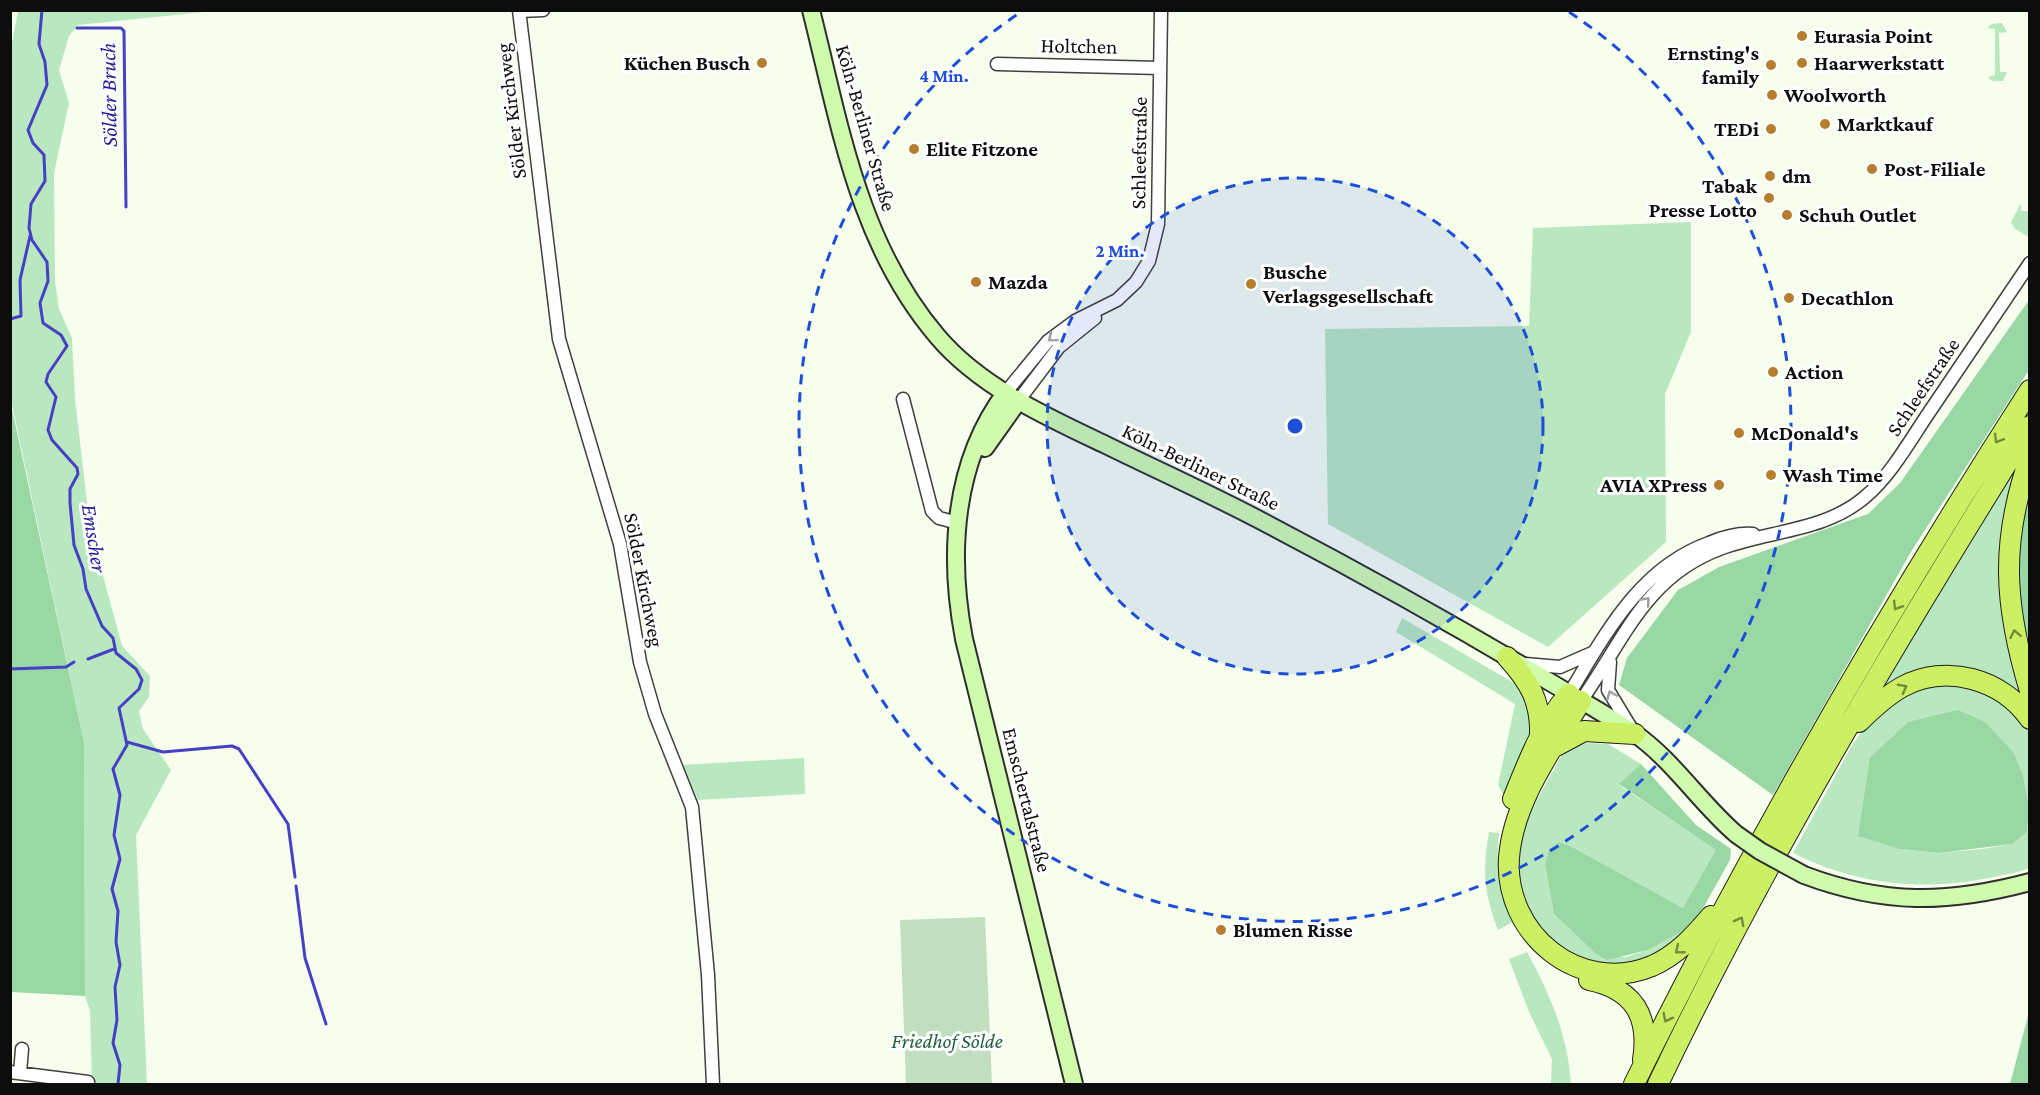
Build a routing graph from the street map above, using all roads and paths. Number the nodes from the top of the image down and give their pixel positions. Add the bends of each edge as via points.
1 (543, 10) edge
2 (811, 10) edge
3 (1161, 10) edge
4 (519, 11) edge
5 (997, 64) dead end
6 (1160, 68) junction
7 (2030, 263) edge
8 (2030, 390) edge
9 (1013, 396) junction
10 (903, 399) dead end
11 (2030, 426) edge
12 (2030, 457) edge
13 (958, 523) junction
14 (1764, 535) junction
15 (1613, 649) junction
16 (1592, 653) junction
17 (1507, 657) junction
18 (2030, 691) edge
19 (1575, 698) junction
20 (2030, 719) edge
21 (1635, 734) junction
22 (1842, 739) junction
23 (1547, 741) junction
24 (2030, 882) edge
25 (1732, 892) junction
26 (22, 1049) dead end
27 (15, 1073) edge
28 (1637, 1078) edge
29 (88, 1082) dead end
30 (712, 1084) edge
31 (1074, 1084) edge
32 (1658, 1084) edge

1 - 4 street
2 - 9 main road, Köln-Berliner Straße via 846,157 883,256 938,338
3 - 6 street, Schleefstraße
4 - 30 street, Sölder Kirchweg via 558,339 620,544 640,662 655,714 692,807 708,975
5 - 6 street, Holtchen
6 - 9 street, Schleefstraße via 1155,243 1149,261 1136,282 1117,300 1075,321 1048,341
7 - 14 street, Schleefstraße via 1898,459 1865,497 1813,526
8 -> 25 highway via 1940,533
9 - 13 main road, Emschertalstraße via 994,408 968,465 962,481
9 - 17 main road, Köln-Berliner Straße via 1278,529
10 - 13 street via 932,511 939,518
11 - 22 highway
18 -> 12 highway via 2011,615 2007,576 2010,530 2018,489
13 - 31 main road, Emschertalstraße via 955,575 964,639
15 -> 14 street, Schleefstraße via 1642,605 1678,570 1723,547
14 - 16 street, Schleefstraße via 1742,533 1724,537 1672,561 1632,598
15 - 19 street, Schleefstraße
21 -> 15 street via 1608,690 1607,671
16 - 17 street, Schleefstraße via 1555,668 1528,665
16 - 19 street, Schleefstraße
17 - 19 main road, Köln-Berliner Straße
17 - 23 highway via 1528,681 1538,702
19 - 21 main road, Köln-Berliner Straße
19 - 23 highway
22 -> 20 highway via 1885,698 1904,686 1940,676 1969,678 1993,687
21 - 23 highway via 1584,731
21 - 24 main road, Köln-Berliner Straße, bridge via 1736,834 1804,875 1868,895 1917,900 1965,896
32 -> 22 highway via 1745,912
25 -> 23 highway via 1679,951 1639,971 1593,972 1572,966 1547,951 1519,912 1511,888 1509,861 1518,816
23 - 28 highway via 1514,797 1503,831 1500,863 1506,898 1526,940 1541,958 1561,971 1619,989 1631,999 1640,1014 1644,1034
25 -> 28 highway
26 - 27 street
27 - 29 street

